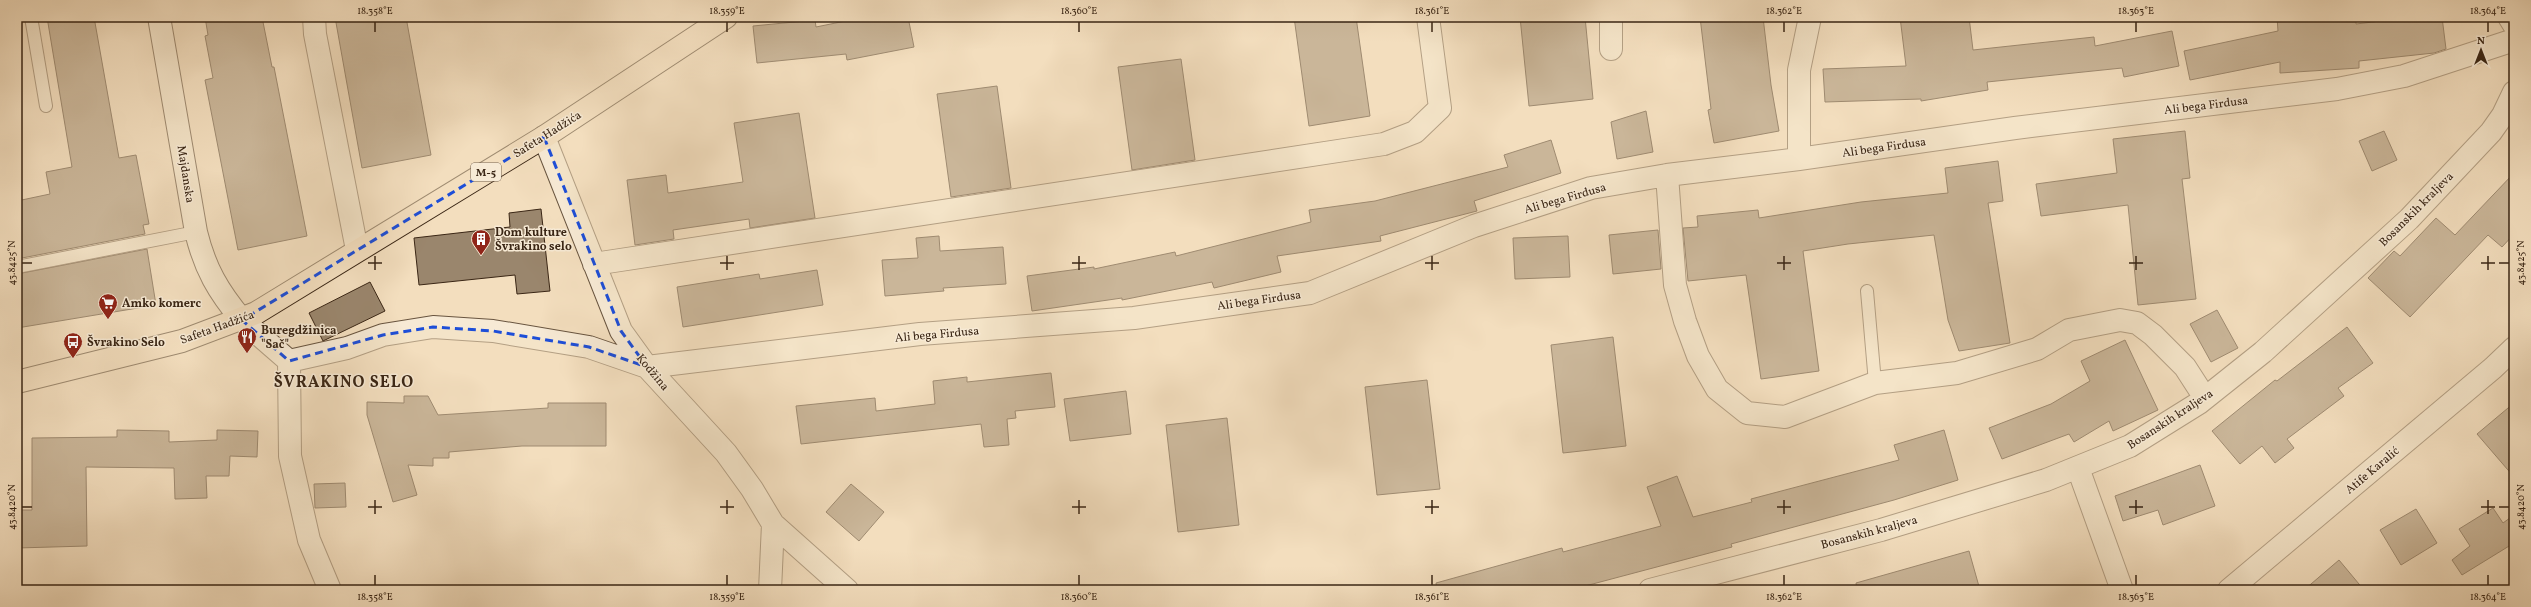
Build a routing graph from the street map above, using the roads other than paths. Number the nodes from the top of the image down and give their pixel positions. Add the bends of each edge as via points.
1 (31, 17) edge
2 (159, 17) edge
3 (314, 17) edge
4 (1428, 17) edge
5 (1612, 17) edge
6 (1810, 17) edge
7 (2509, 17) edge
8 (715, 20) edge
9 (2514, 25) edge
10 (2514, 40) edge
11 (1611, 49) dead end
12 (2514, 92) edge
13 (46, 106) dead end
14 (544, 137) junction
15 (1799, 159) junction
16 (1667, 175) junction
17 (196, 232) junction
18 (356, 250) junction
19 (594, 264) junction
20 (17, 267) edge
21 (1867, 291) dead end
22 (242, 320) junction
23 (2514, 348) edge
24 (289, 361) junction
25 (647, 368) junction
26 (17, 382) edge
27 (1875, 383) junction
28 (2205, 398) junction
29 (2078, 468) junction
30 (774, 524) junction
31 (330, 590) edge
32 (770, 590) edge
33 (847, 590) edge
34 (1650, 590) edge
35 (2122, 590) edge
36 (2229, 590) edge

1 - 13 lane
2 - 17 street, Majdanska
3 - 18 street via 315,34
4 - 19 street via 1440,108 1416,132 1384,144
5 - 11 street
6 - 15 street via 1799,70
7 - 9 street
8 - 14 main road, Safeta Hadžića / M-5
10 - 15 street, Ali bega Firdusa via 2404,76 2337,89 2015,128
12 - 28 street, Bosanskih kraljeva via 2491,132 2409,219 2263,352
14 - 18 main road, Safeta Hadžića / M-5
14 - 19 street, Kodžina
15 - 16 street, Ali bega Firdusa
16 - 25 street, Ali bega Firdusa via 1591,188 1474,226 1310,293 1134,318 920,334
16 - 27 street via 1675,285 1698,356 1717,389 1747,413 1785,417
17 - 20 lane
17 - 22 street, Majdanska via 203,258 214,283
18 - 22 main road, Safeta Hadžića / M-5
19 - 25 street, Kodžina via 621,330
21 - 27 lane
22 - 24 street, Majdanska
22 - 26 main road, Safeta Hadžića / M-5 via 182,341
23 - 36 street, Atife Karalić
24 - 25 street via 347,348 383,335 433,327 493,330 589,347
24 - 31 street via 290,456 309,540
25 - 30 street, Kodžina via 726,453
27 - 28 street via 1964,371 2037,350 2069,330 2120,320 2137,323 2153,335 2185,366
28 - 29 street, Bosanskih kraljeva via 2130,446
29 - 34 street, Bosanskih kraljeva via 1881,530
29 - 35 street
30 - 32 street
30 - 33 street

